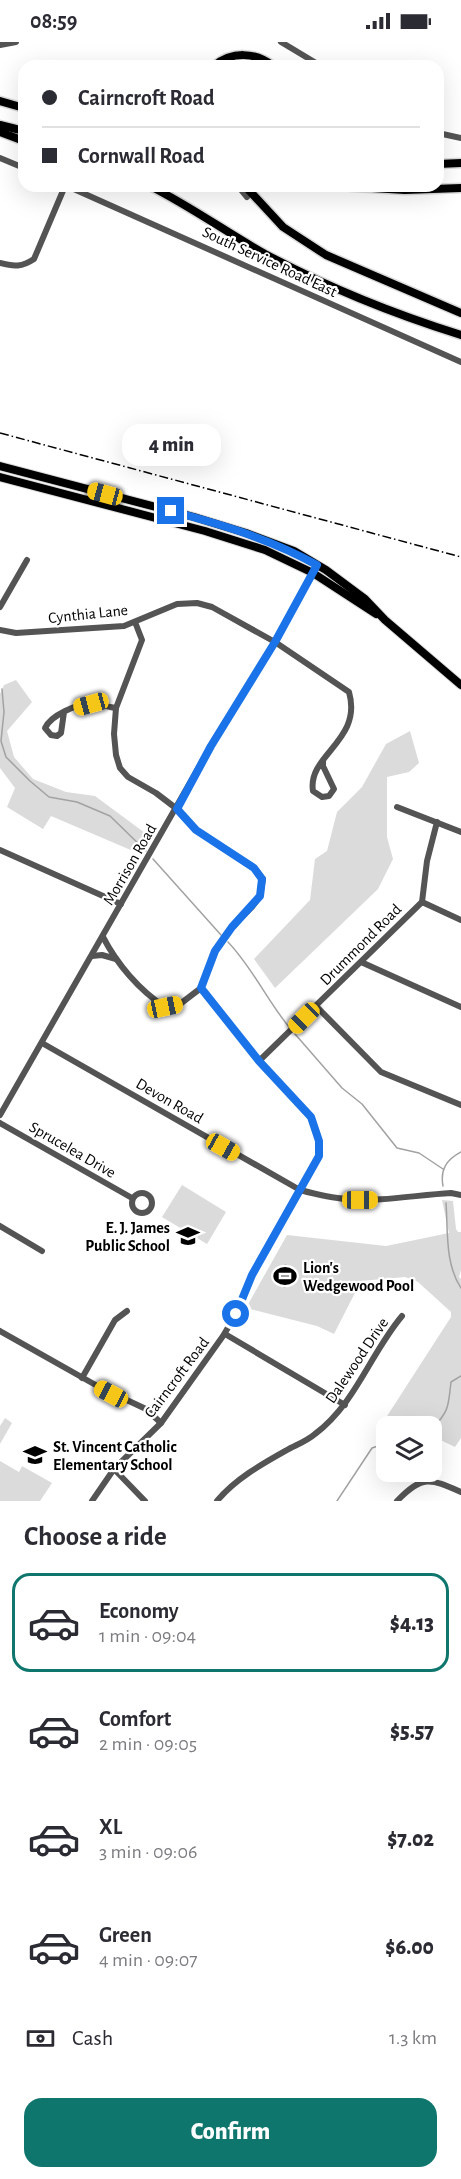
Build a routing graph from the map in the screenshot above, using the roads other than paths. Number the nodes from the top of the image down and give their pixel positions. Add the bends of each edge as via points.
1 (16, 42) edge
2 (281, 42) edge
3 (0, 45) edge
4 (224, 60) edge
5 (262, 60) edge
6 (311, 60) edge
7 (0, 101) edge
8 (18, 106) edge
9 (0, 125) edge
10 (18, 130) edge
11 (0, 132) edge
12 (444, 134) edge
13 (461, 138) edge
14 (18, 139) edge
15 (0, 158) edge
16 (461, 163) edge
17 (444, 164) edge
18 (18, 166) edge
19 (461, 188) edge
20 (444, 189) edge
21 (63, 192) edge
22 (79, 192) edge
23 (160, 192) edge
24 (245, 192) edge
25 (248, 192) edge
26 (250, 196) junction
27 (0, 263) edge
28 (461, 313) edge
29 (461, 335) edge
30 (461, 362) edge
31 (0, 466) edge
32 (0, 477) edge
33 (27, 560) dead end
34 (317, 565) junction
35 (313, 573) junction
36 (0, 607) edge
37 (385, 620) junction
38 (135, 622) junction
39 (0, 630) edge
40 (275, 642) junction
41 (461, 685) edge
42 (116, 708) junction
43 (64, 712) dead end
44 (323, 760) junction
45 (397, 807) dead end
46 (177, 809) junction
47 (437, 822) junction
48 (461, 832) edge
49 (0, 850) edge
50 (422, 902) junction
51 (121, 904) junction
52 (461, 920) edge
53 (103, 937) junction
54 (92, 956) junction
55 (116, 959) junction
56 (361, 962) junction
57 (201, 988) junction
58 (316, 1006) junction
59 (461, 1007) edge
60 (42, 1043) junction
61 (259, 1061) junction
62 (460, 1103) edge
63 (0, 1115) edge
64 (0, 1123) edge
65 (300, 1190) junction
66 (461, 1195) edge
67 (132, 1198) dead end
68 (0, 1226) edge
69 (42, 1251) dead end
70 (127, 1311) dead end
71 (402, 1316) dead end
72 (0, 1331) edge
73 (225, 1334) junction
74 (82, 1378) junction
75 (345, 1405) junction
76 (161, 1423) junction
77 (114, 1469) junction
78 (461, 1492) edge
79 (92, 1501) edge
80 (145, 1501) edge
81 (217, 1501) edge
82 (397, 1501) edge

1 - 3 street
2 - 6 street
4 - 5 highway via 245,55
7 - 8 highway
9 - 10 highway
11 - 14 highway
12 - 13 street
15 - 18 street
16 - 17 highway
19 - 20 highway
21 - 27 street via 34,259 12,267
22 - 30 street, South Service Road East
23 - 29 highway via 300,271 381,308
24 - 26 street
25 - 26 highway
26 - 28 highway via 283,227 326,255
31 - 34 main road via 246,533 279,544
32 - 35 main road via 242,542
33 - 36 street
34 - 35 street, Morrison Road
34 - 37 main road via 365,599
35 - 37 main road
35 - 40 street, Morrison Road
37 - 41 main road
38 - 39 street, Cynthia Lane via 16,633
38 - 40 street, Cynthia Lane via 177,604 196,603 212,607
38 - 42 street via 142,640
40 - 44 street, Cynthia Lane via 349,692 350,721
40 - 46 street, Morrison Road
42 - 43 street via 91,704
42 - 46 street via 114,734 120,768
44 - 44 street via 312,780 313,791 329,796 334,789
45 - 47 street
46 - 51 street, Morrison Road
46 - 57 street via 196,830 254,868 262,879 260,896 215,951
47 - 48 street
47 - 50 street, Drummond Road
49 - 51 street
50 - 52 street
50 - 56 street, Drummond Road
51 - 53 street, Morrison Road
53 - 54 street, Morrison Road
53 - 55 street
54 - 55 street
54 - 60 street, Morrison Road
55 - 57 street via 149,997 165,1007 180,1004
56 - 58 street, Drummond Road
56 - 59 street
57 - 61 street, Cairncroft Road
58 - 61 street, Drummond Road
58 - 62 street via 381,1072
60 - 63 street, Morrison Road
60 - 65 street, Devon Road
61 - 65 street, Cairncroft Road via 311,1117 317,1129 319,1156
64 - 67 street, Sprucelea Drive
65 - 66 street, Devon Road via 325,1197 375,1200
65 - 73 street, Cairncroft Road via 252,1275
68 - 69 street
70 - 74 street via 115,1320
71 - 75 street, Dalewood Drive
72 - 74 street
73 - 75 street
73 - 76 street, Cairncroft Road
74 - 76 street via 146,1409
75 - 81 street, Dalewood Drive via 315,1435 261,1464
76 - 77 street, Cairncroft Road
77 - 79 street, Cairncroft Road
77 - 80 street
78 - 82 street via 426,1481 411,1486

